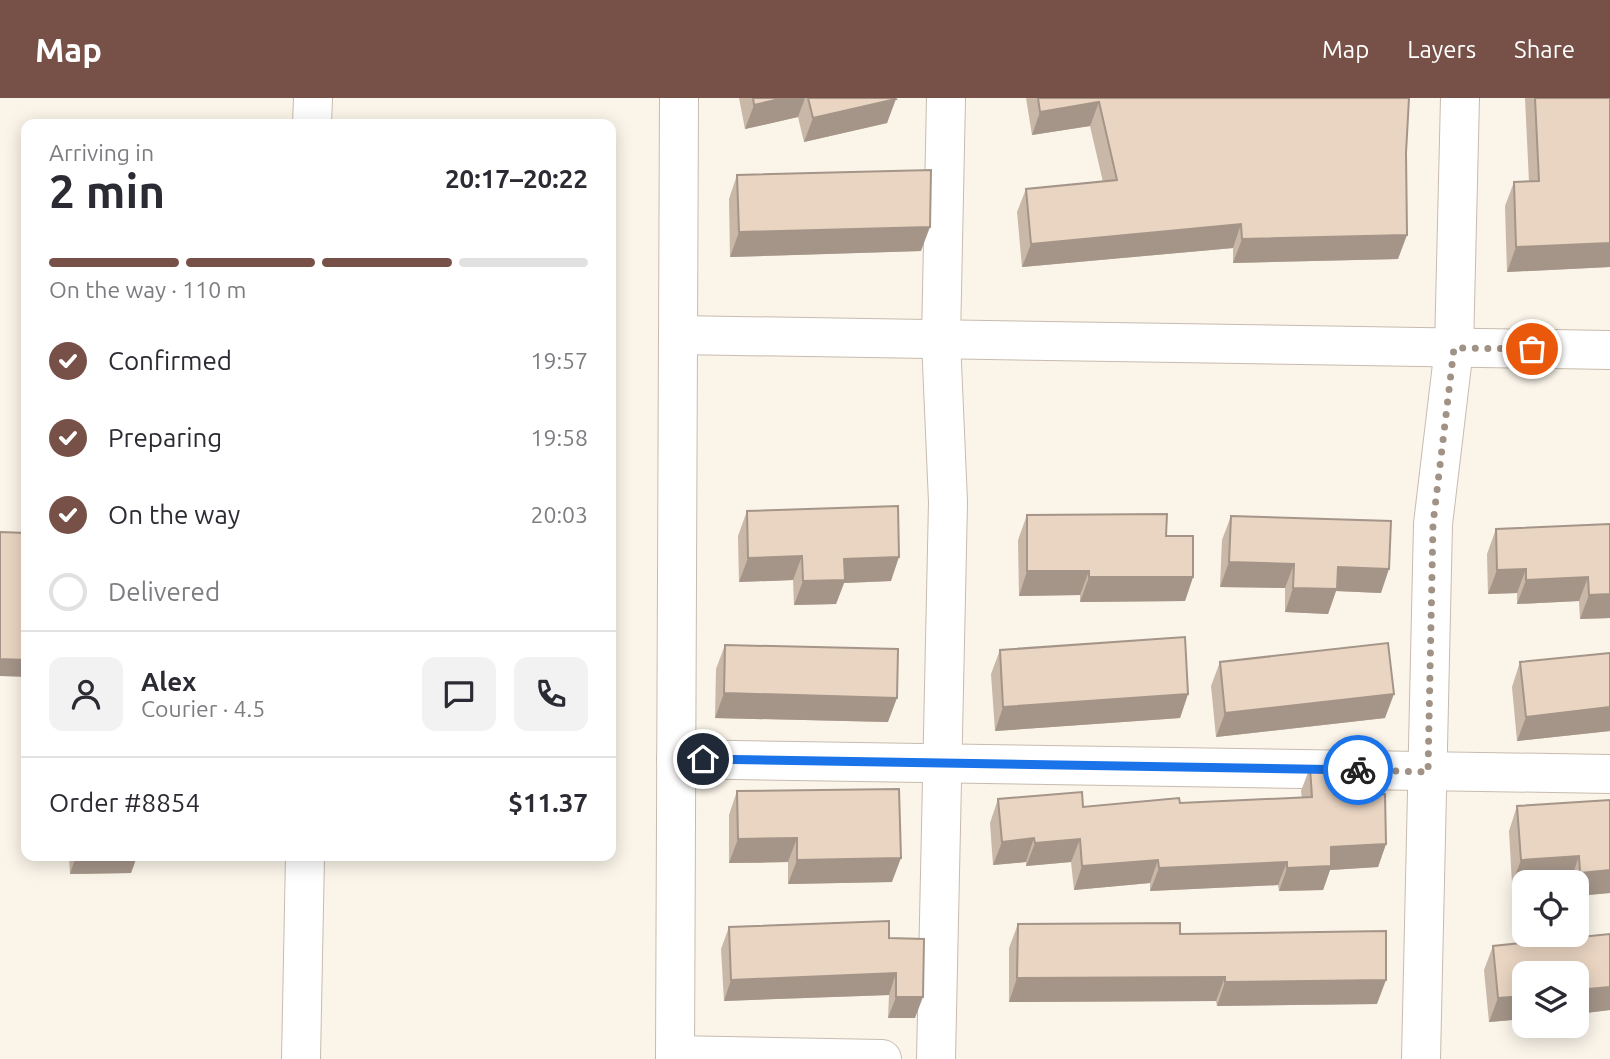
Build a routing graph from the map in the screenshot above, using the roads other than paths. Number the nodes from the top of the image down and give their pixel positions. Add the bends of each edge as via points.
1 (313, 98) edge
2 (679, 98) edge
3 (946, 98) edge
4 (1460, 98) edge
5 (312, 119) edge
6 (678, 335) junction
7 (941, 340) junction
8 (1454, 348) junction
9 (1610, 350) edge
10 (676, 759) junction
11 (942, 763) junction
12 (1428, 772) junction
13 (1610, 774) edge
14 (305, 861) edge
15 (675, 1057) edge
16 (301, 1059) edge
17 (882, 1059) edge
18 (936, 1059) edge
19 (1422, 1059) edge

1 - 5 street
2 - 6 street
3 - 7 street
4 - 8 street
6 - 7 street
6 - 10 street
7 - 8 street
7 - 11 street via 948,502
8 - 9 street
8 - 12 street via 1433,524
10 - 11 street
10 - 15 street
11 - 12 street
11 - 18 street
12 - 13 street
12 - 19 street
14 - 16 street
15 - 17 street

